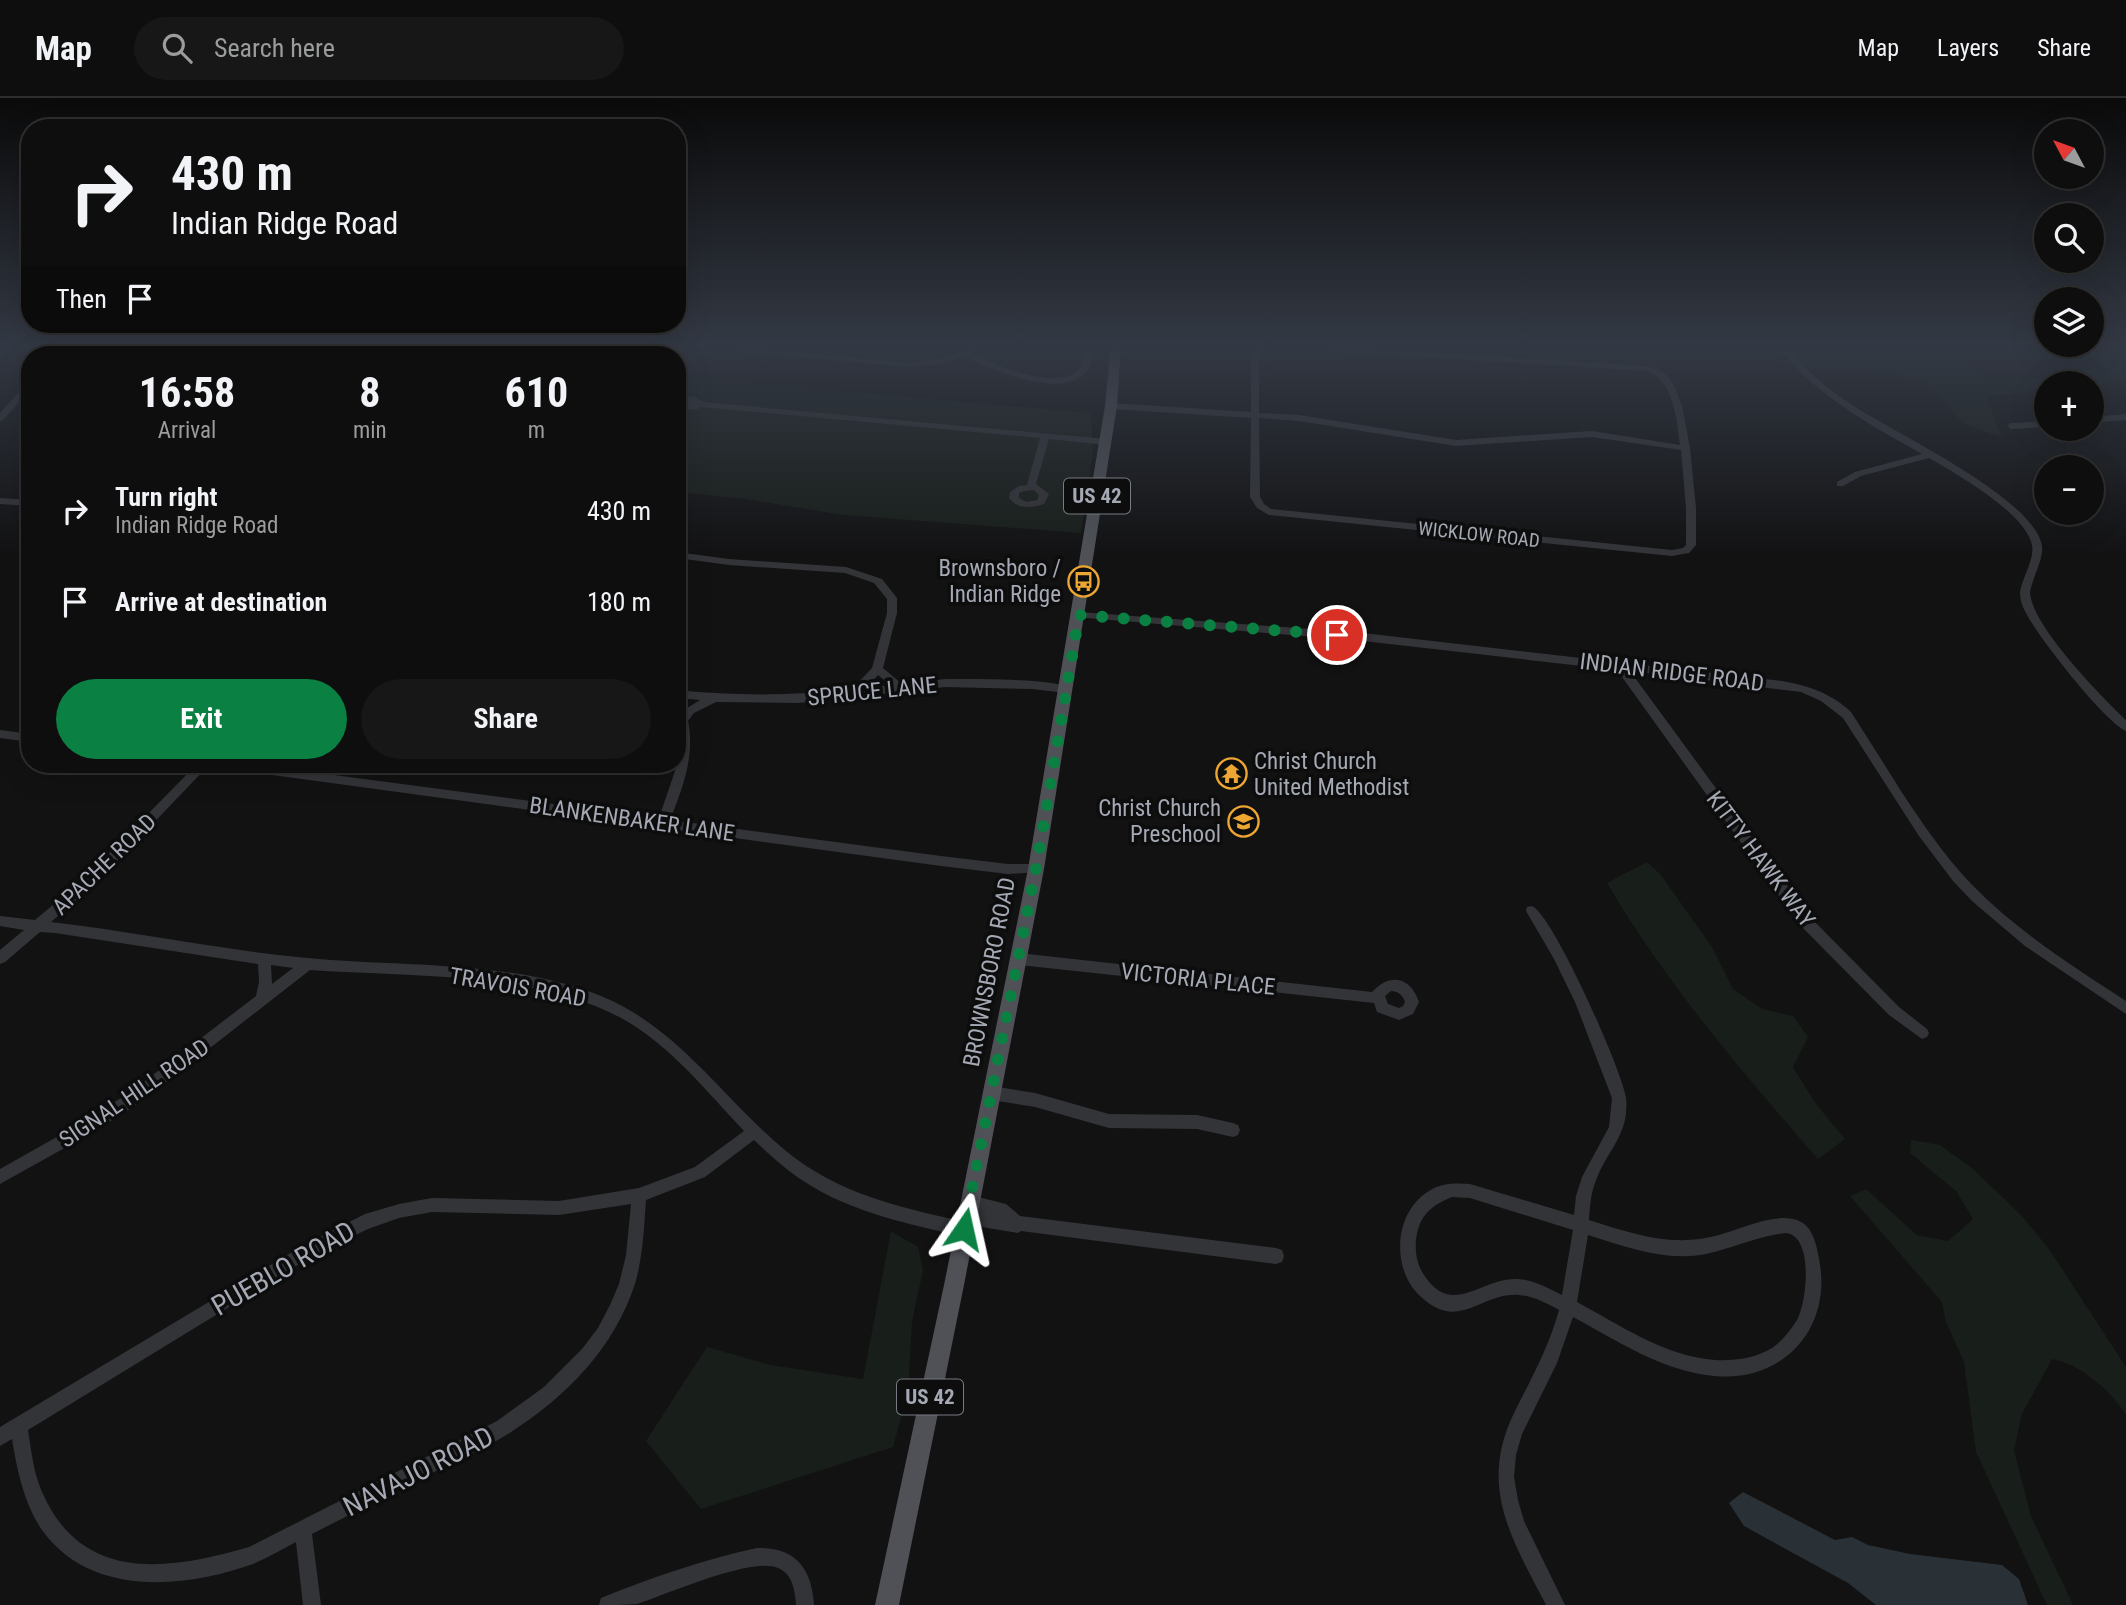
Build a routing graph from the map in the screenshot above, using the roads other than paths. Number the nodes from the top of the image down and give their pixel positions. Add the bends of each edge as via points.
1 (821, 415) edge
2 (1110, 415) edge
3 (1255, 415) edge
4 (1258, 415) edge
5 (1679, 415) edge
6 (1864, 415) edge
7 (2126, 417) edge
8 (2104, 419) edge
9 (2034, 425) edge
10 (2011, 426) dead end
11 (1045, 436) junction
12 (1106, 442) junction
13 (1686, 448) junction
14 (1929, 455) junction
15 (1840, 484) dead end
16 (1031, 487) dead end
17 (0, 501) edge
18 (21, 502) edge
19 (686, 556) edge
20 (1079, 615) junction
21 (1620, 667) junction
22 (877, 669) junction
23 (900, 688) junction
24 (1066, 690) junction
25 (856, 692) junction
26 (686, 695) edge
27 (714, 698) junction
28 (686, 715) edge
29 (2126, 727) edge
30 (0, 734) edge
31 (21, 737) edge
32 (196, 773) edge
33 (288, 773) edge
34 (681, 773) edge
35 (663, 823) junction
36 (1036, 869) junction
37 (1532, 911) dead end
38 (0, 921) edge
39 (38, 926) junction
40 (0, 958) edge
41 (264, 958) junction
42 (1019, 959) junction
43 (308, 964) junction
44 (1377, 998) dead end
45 (262, 999) junction
46 (2126, 1008) edge
47 (1922, 1033) dead end
48 (992, 1093) junction
49 (1233, 1130) dead end
50 (755, 1131) junction
51 (0, 1177) edge
52 (639, 1195) junction
53 (967, 1216) junction
54 (1581, 1225) junction
55 (1276, 1256) dead end
56 (1567, 1308) junction
57 (19, 1425) junction
58 (0, 1437) edge
59 (303, 1530) junction
60 (312, 1605) edge
61 (608, 1605) edge
62 (805, 1605) edge
63 (887, 1605) edge
64 (1556, 1605) edge

1 - 11 street
2 - 12 main road, BROWNSBORO ROAD / US 42
3 - 13 street, WICKLOW ROAD via 1255,497 1269,512 1672,553 1686,551 1691,545
4 - 13 street via 1328,422 1447,443 1591,434
5 - 13 street
6 - 14 street
7 - 8 street
9 - 10 street
11 - 12 street
11 - 16 street
12 - 20 main road, BROWNSBORO ROAD / US 42
14 - 15 street via 1858,474
14 - 29 street via 1979,485 2028,526 2037,546 2025,585 2029,610
17 - 18 street
19 - 22 street via 846,570 873,578 887,589 893,606
20 - 21 street, INDIAN RIDGE ROAD via 1363,637
20 - 24 main road, BROWNSBORO ROAD / US 42
21 - 46 street, INDIAN RIDGE ROAD via 1800,688 1829,699 1847,715 1936,848 1976,897
21 - 47 street, KITTY HAWK WAY via 1806,922
22 - 23 street
22 - 25 street
23 - 24 street, SPRUCE LANE via 984,683
23 - 25 street, SPRUCE LANE
24 - 36 main road, BROWNSBORO ROAD / US 42
25 - 27 street, SPRUCE LANE via 799,699
26 - 27 street, SPRUCE LANE
27 - 28 street
30 - 31 street
32 - 39 street, APACHE ROAD via 128,845
33 - 35 street, BLANKENBAKER LANE
34 - 35 street
35 - 36 street, BLANKENBAKER LANE
36 - 42 main road, BROWNSBORO ROAD / US 42
37 - 54 street via 1570,975 1619,1098 1617,1130 1588,1180
38 - 39 street, TRAVOIS ROAD
39 - 40 street, APACHE ROAD
39 - 41 street, TRAVOIS ROAD
41 - 43 street, TRAVOIS ROAD
41 - 45 street
42 - 44 street, VICTORIA PLACE
42 - 48 main road, BROWNSBORO ROAD / US 42
43 - 45 street, SIGNAL HILL ROAD
43 - 50 street, TRAVOIS ROAD via 517,982 595,999 660,1035
45 - 51 street, SIGNAL HILL ROAD via 137,1097
48 - 49 street via 1109,1121 1197,1122
48 - 53 main road, BROWNSBORO ROAD / US 42
50 - 52 street via 700,1172
50 - 53 street, TRAVOIS ROAD via 810,1177 843,1195 889,1212
52 - 57 street, PUEBLO ROAD via 559,1208 432,1205 365,1222 309,1250
52 - 59 street, NAVAJO ROAD via 634,1253 615,1313 596,1346 564,1383 503,1427
53 - 55 street, TRAVOIS ROAD
53 - 63 main road, BROWNSBORO ROAD / US 42
54 - 56 street
54 - 56 street via 1470,1191 1452,1190 1423,1202 1409,1229 1414,1270 1435,1298 1469,1303 1501,1287 1514,1286
54 - 56 street via 1672,1248 1701,1247 1793,1226 1801,1230 1812,1259 1813,1305 1790,1344 1759,1363 1734,1368 1696,1365
56 - 64 street via 1508,1449 1505,1474 1513,1515
57 - 58 street, PUEBLO ROAD
57 - 59 street, NAVAJO ROAD via 25,1466 38,1506 72,1548 106,1569 138,1575 210,1569
59 - 60 street
61 - 62 street via 727,1565 774,1557 799,1575

